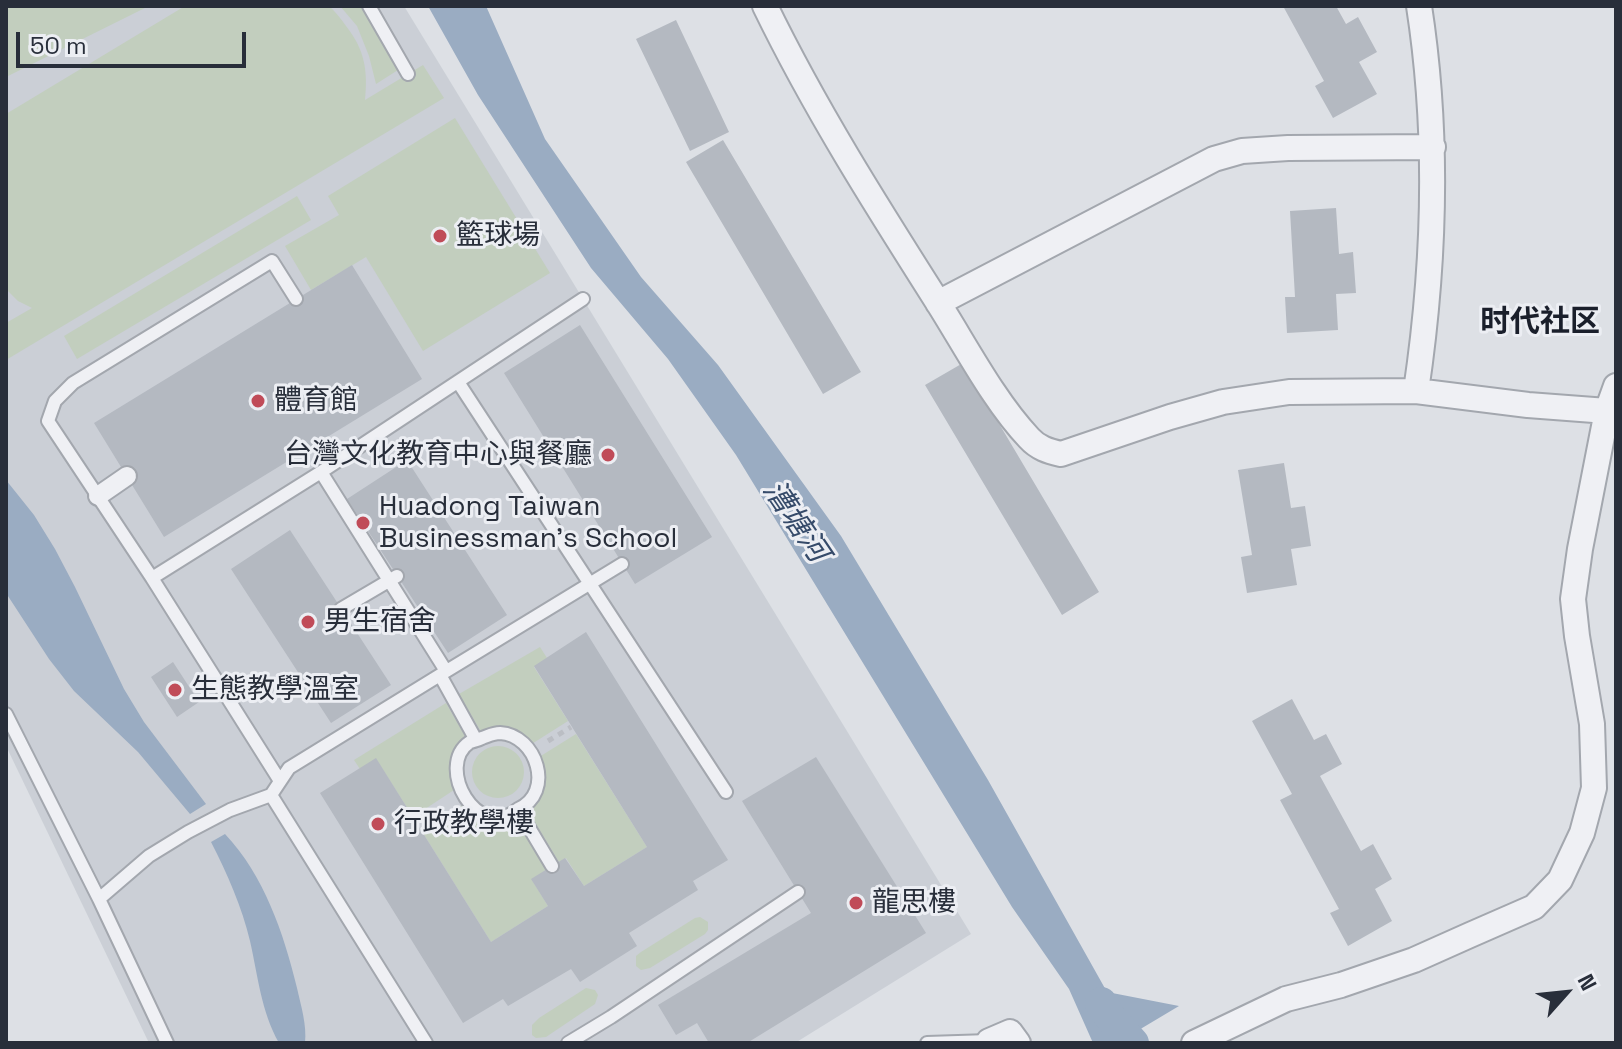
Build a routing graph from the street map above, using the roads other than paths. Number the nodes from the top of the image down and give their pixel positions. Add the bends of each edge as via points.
1 (369, 6) edge
2 (765, 6) edge
3 (1419, 6) edge
4 (408, 74) dead end
5 (1433, 147) junction
6 (296, 299) dead end
7 (583, 299) dead end
8 (938, 303) junction
9 (458, 382) junction
10 (1616, 386) edge
11 (1416, 391) junction
12 (1607, 411) junction
13 (321, 472) junction
14 (127, 476) dead end
15 (98, 496) junction
16 (622, 564) dead end
17 (152, 578) junction
18 (393, 578) junction
19 (590, 584) junction
20 (341, 609) dead end
21 (443, 673) junction
22 (6, 714) edge
23 (476, 740) junction
24 (280, 781) junction
25 (726, 792) dead end
26 (271, 795) junction
27 (518, 809) junction
28 (552, 866) dead end
29 (798, 892) dead end
30 (99, 899) junction
31 (1200, 1040) edge
32 (989, 1041) edge
33 (167, 1043) edge
34 (426, 1043) edge
35 (568, 1043) edge
36 (927, 1043) edge
37 (1018, 1043) edge

1 - 4 lane
2 - 8 street via 833,136
3 - 5 street
5 - 8 street via 1288,148 1214,159
5 - 11 street via 1427,322
6 - 15 lane via 272,261 73,383 55,401 48,421
7 - 9 lane
8 - 11 street via 1003,406 1044,451 1061,454 1223,402 1289,392
9 - 13 lane
9 - 19 lane
10 - 12 street
11 - 12 street
12 - 31 street via 1573,599 1592,724 1594,788 1582,833 1560,880 1534,907 1414,960 1286,999
13 - 17 lane
13 - 18 lane
14 - 15 street
15 - 17 lane
16 - 19 lane
17 - 24 lane
18 - 20 lane
18 - 21 lane
19 - 21 lane
19 - 25 lane
21 - 23 lane
21 - 24 lane via 289,768
22 - 30 lane
23 - 27 lane via 458,760 467,802 490,817
23 - 27 lane via 500,733 515,737 536,759 536,792
24 - 26 lane
26 - 30 lane via 188,832 149,856
26 - 34 lane
27 - 28 lane
29 - 35 lane
30 - 33 lane
32 - 36 lane
32 - 37 street via 1010,1032

